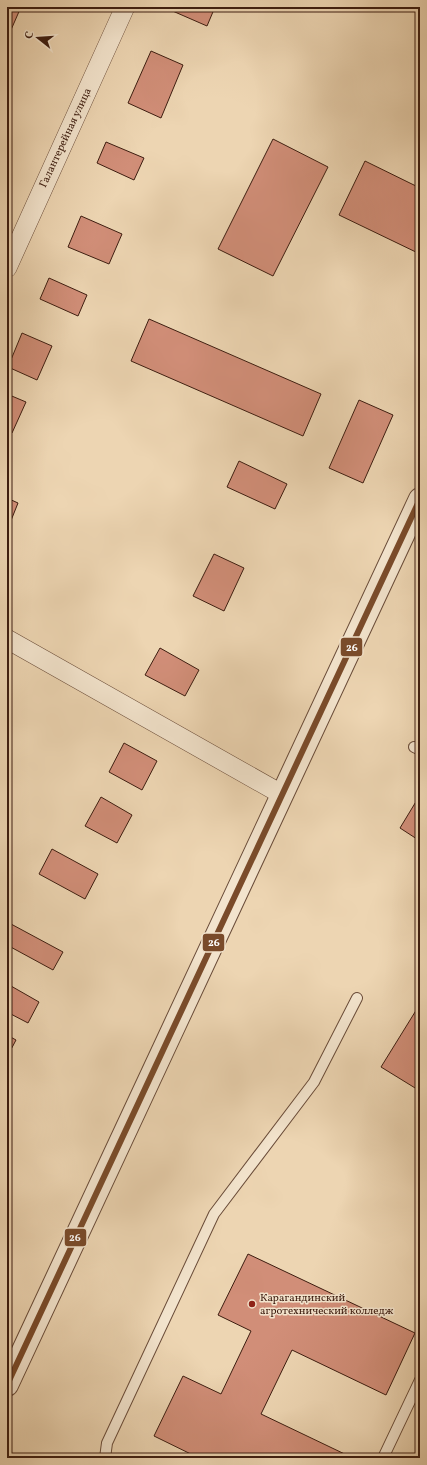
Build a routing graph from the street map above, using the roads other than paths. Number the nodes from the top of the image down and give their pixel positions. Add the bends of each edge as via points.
1 (126, 7) edge
2 (7, 268) edge
3 (420, 499) edge
4 (7, 639) edge
5 (283, 795) junction
6 (357, 998) dead end
7 (420, 1380) edge
8 (7, 1385) edge
9 (105, 1458) edge
10 (383, 1458) edge

1 - 2 street, Галантерейная улица
3 - 5 street
4 - 5 street
5 - 8 street
6 - 9 lane via 314,1082 214,1214 107,1443
7 - 10 lane

